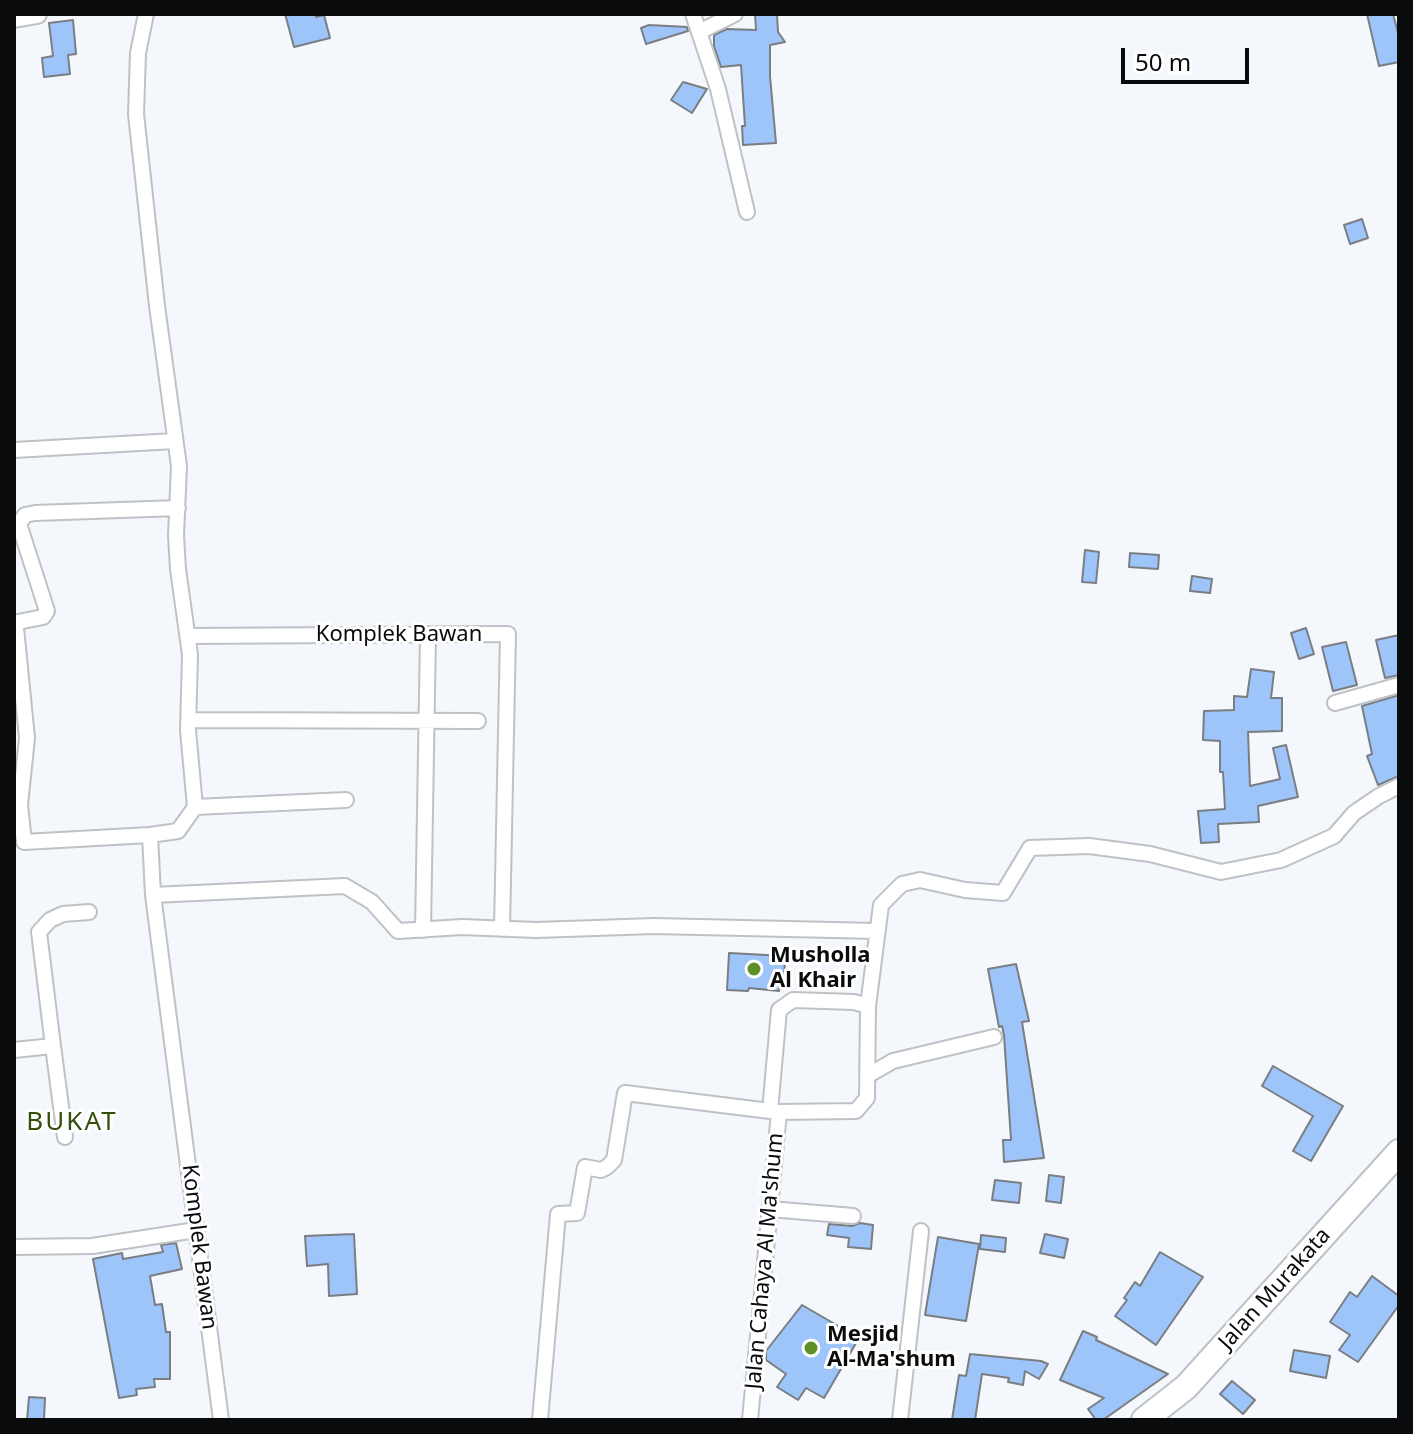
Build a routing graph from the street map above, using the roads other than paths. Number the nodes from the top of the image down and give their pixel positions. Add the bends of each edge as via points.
1 (37, 14) edge
2 (146, 14) edge
3 (693, 14) edge
4 (735, 14) edge
5 (14, 18) edge
6 (699, 32) junction
7 (747, 212) dead end
8 (175, 441) junction
9 (14, 450) edge
10 (178, 508) junction
11 (16, 628) edge
12 (428, 634) junction
13 (188, 636) junction
14 (1399, 685) edge
15 (1335, 703) dead end
16 (189, 720) junction
17 (427, 721) junction
18 (478, 721) dead end
19 (1399, 786) edge
20 (346, 800) dead end
21 (195, 807) junction
22 (150, 835) junction
23 (19, 843) edge
24 (153, 895) junction
25 (89, 912) dead end
26 (502, 929) junction
27 (423, 930) junction
28 (877, 931) junction
29 (868, 1006) junction
30 (994, 1037) dead end
31 (53, 1046) junction
32 (14, 1050) edge
33 (867, 1076) junction
34 (774, 1112) junction
35 (65, 1137) dead end
36 (1399, 1152) edge
37 (770, 1209) junction
38 (853, 1216) dead end
39 (196, 1230) junction
40 (921, 1231) dead end
41 (14, 1247) edge
42 (1147, 1419) edge
43 (221, 1420) edge
44 (540, 1420) edge
45 (750, 1420) edge
46 (900, 1420) edge

1 - 5 street
2 - 8 street via 138,53 136,114
3 - 6 street
4 - 6 street
6 - 7 street
8 - 9 street
8 - 10 street
10 - 11 street via 25,515 19,524 47,611 43,617 18,622
10 - 13 street via 178,569
11 - 23 street via 27,738
12 - 13 street, Komplek Bawan
12 - 17 street
12 - 26 street, Komplek Bawan via 508,634
13 - 16 street
14 - 15 street
16 - 17 street
16 - 21 street
17 - 18 street
17 - 27 street
19 - 28 street via 1354,813 1334,836 1281,860 1221,872 1089,846 1030,848 1003,893 920,880 902,884 881,905
20 - 21 street
21 - 22 street via 178,831
22 - 23 street
22 - 24 street, Komplek Bawan
24 - 27 street via 345,886 372,902 398,931
24 - 39 street, Komplek Bawan
25 - 31 street via 63,914 39,932
26 - 27 street
26 - 28 street
28 - 29 street
29 - 33 street
29 - 34 street via 793,1000 779,1010
30 - 33 street via 893,1061
31 - 32 street
31 - 35 street
33 - 34 street via 867,1098 856,1111
34 - 37 street, Jalan Cahaya Al Ma'shum
34 - 44 street, Jalan Cahaya Al Ma'shum via 625,1093 614,1160 601,1170 585,1167 577,1213 558,1214
36 - 42 main road, Jalan Murakata via 1186,1387
37 - 38 street
37 - 45 street, Jalan Cahaya Al Ma'shum
39 - 41 street via 92,1246
39 - 43 street, Komplek Bawan
40 - 46 street

